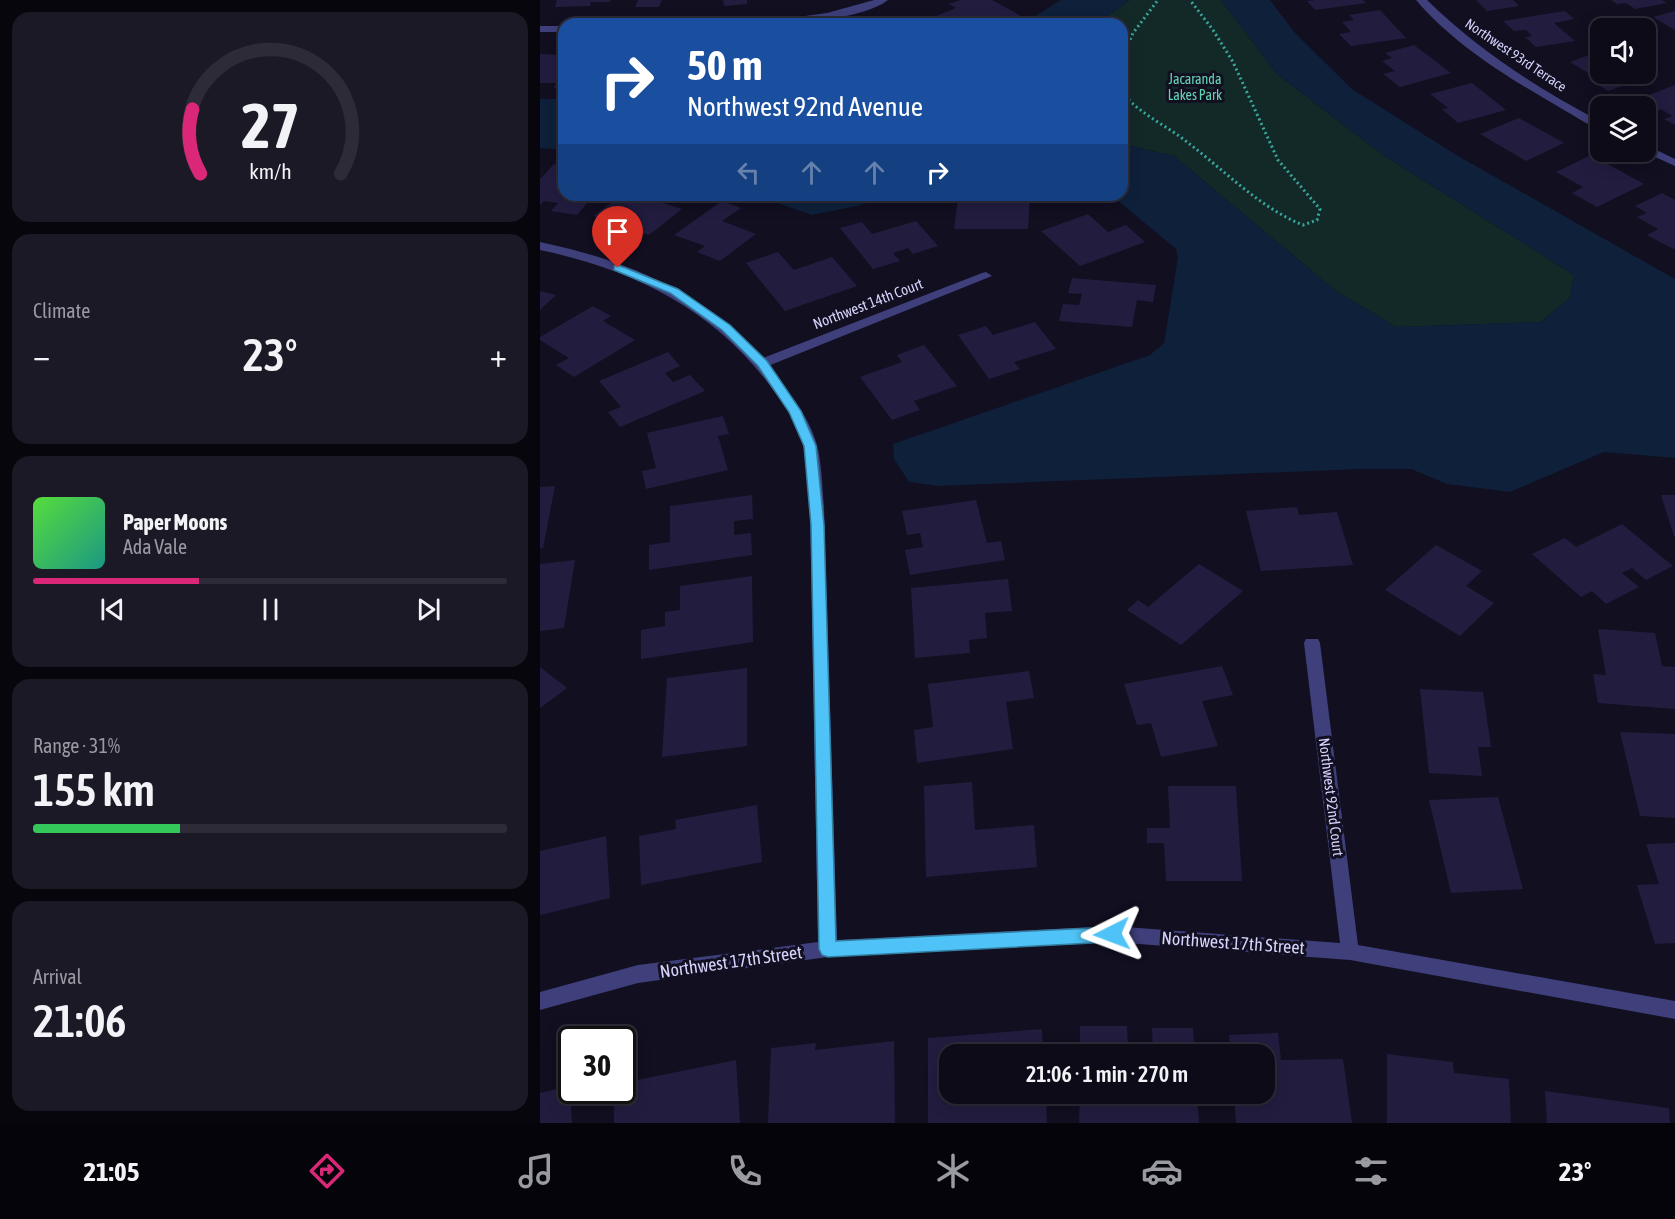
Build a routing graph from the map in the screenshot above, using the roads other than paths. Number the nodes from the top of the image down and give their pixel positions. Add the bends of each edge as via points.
1 (883, 0) edge
2 (1421, 0) edge
3 (812, 18) edge
4 (540, 29) edge
5 (558, 29) edge
6 (1590, 120) edge
7 (1656, 153) edge
8 (1675, 163) edge
9 (540, 246) edge
10 (986, 276) dead end
11 (762, 363) junction
12 (1312, 643) dead end
13 (828, 949) junction
14 (1350, 952) junction
15 (540, 1001) edge
16 (1675, 1011) edge

1 - 3 street
2 - 6 street, Northwest 93rd Terrace via 1478,51
4 - 5 street
7 - 8 street
9 - 11 street via 580,252 674,291 726,327
10 - 11 street, Northwest 14th Court
11 - 13 street via 795,411 810,446 817,517
12 - 14 street, Northwest 92nd Court
13 - 14 street, Northwest 17th Street via 1112,934
13 - 15 street, Northwest 17th Street via 638,974
14 - 16 street, Northwest 17th Street

